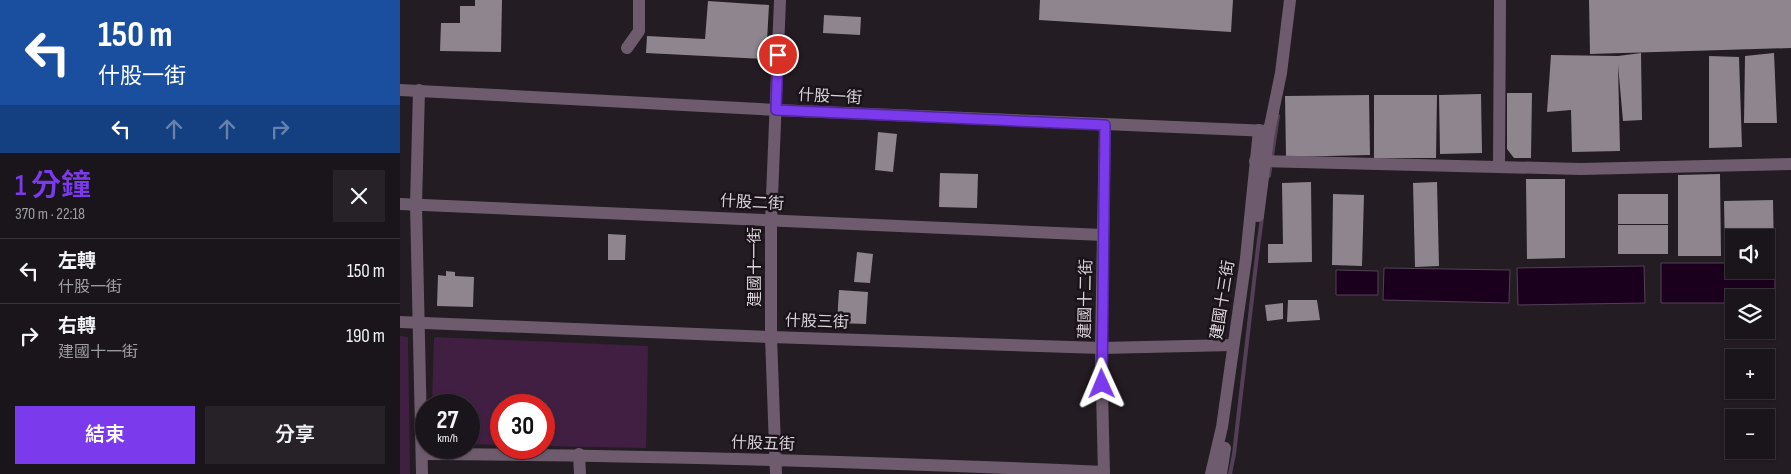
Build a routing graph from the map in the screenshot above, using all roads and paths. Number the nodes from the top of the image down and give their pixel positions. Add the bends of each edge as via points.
1 (639, 0) edge
2 (780, 0) edge
3 (1290, 0) edge
4 (1500, 0) edge
5 (627, 48) dead end
6 (400, 90) edge
7 (419, 90) junction
8 (776, 110) junction
9 (1105, 125) junction
10 (1264, 131) junction
11 (1260, 161) junction
12 (1791, 164) edge
13 (1499, 167) junction
14 (400, 204) edge
15 (416, 205) junction
16 (772, 220) junction
17 (1103, 235) junction
18 (400, 322) edge
19 (419, 322) junction
20 (771, 337) junction
21 (1233, 345) junction
22 (1102, 348) junction
23 (421, 394) edge
24 (480, 454) edge
25 (579, 454) junction
26 (422, 459) edge
27 (776, 467) edge
28 (1104, 473) edge
29 (422, 474) edge
30 (580, 474) edge
31 (1211, 474) edge
32 (1221, 474) edge

1 - 5 street via 639,31
2 - 8 street, 建國十一街
3 - 10 street, 建國十三街 via 1282,73
4 - 13 street
6 - 7 street, 什股一街
7 - 8 street, 什股一街
7 - 15 street
8 - 9 street, 什股一街
8 - 16 street, 建國十一街
9 - 10 street, 什股一街
9 - 17 street, 建國十二街
10 - 11 street, 建國十三街
11 - 13 street
11 - 21 street, 建國十三街
11 - 32 street via 1236,384
12 - 13 street via 1581,169
14 - 15 street, 什股二街
15 - 16 street, 什股二街
15 - 19 street
16 - 17 street, 什股二街
16 - 20 street, 建國十一街
17 - 22 street, 建國十二街
18 - 19 street, 什股三街
19 - 20 street, 什股三街
19 - 23 street
20 - 22 street, 什股三街
20 - 27 street, 建國十一街
21 - 22 street, 什股三街
21 - 31 street, 建國十三街 via 1222,427
22 - 28 street, 建國十二街
24 - 25 street, 什股五街
25 - 27 street, 什股五街
25 - 30 street
26 - 29 street
27 - 28 street, 什股五街 via 917,464

